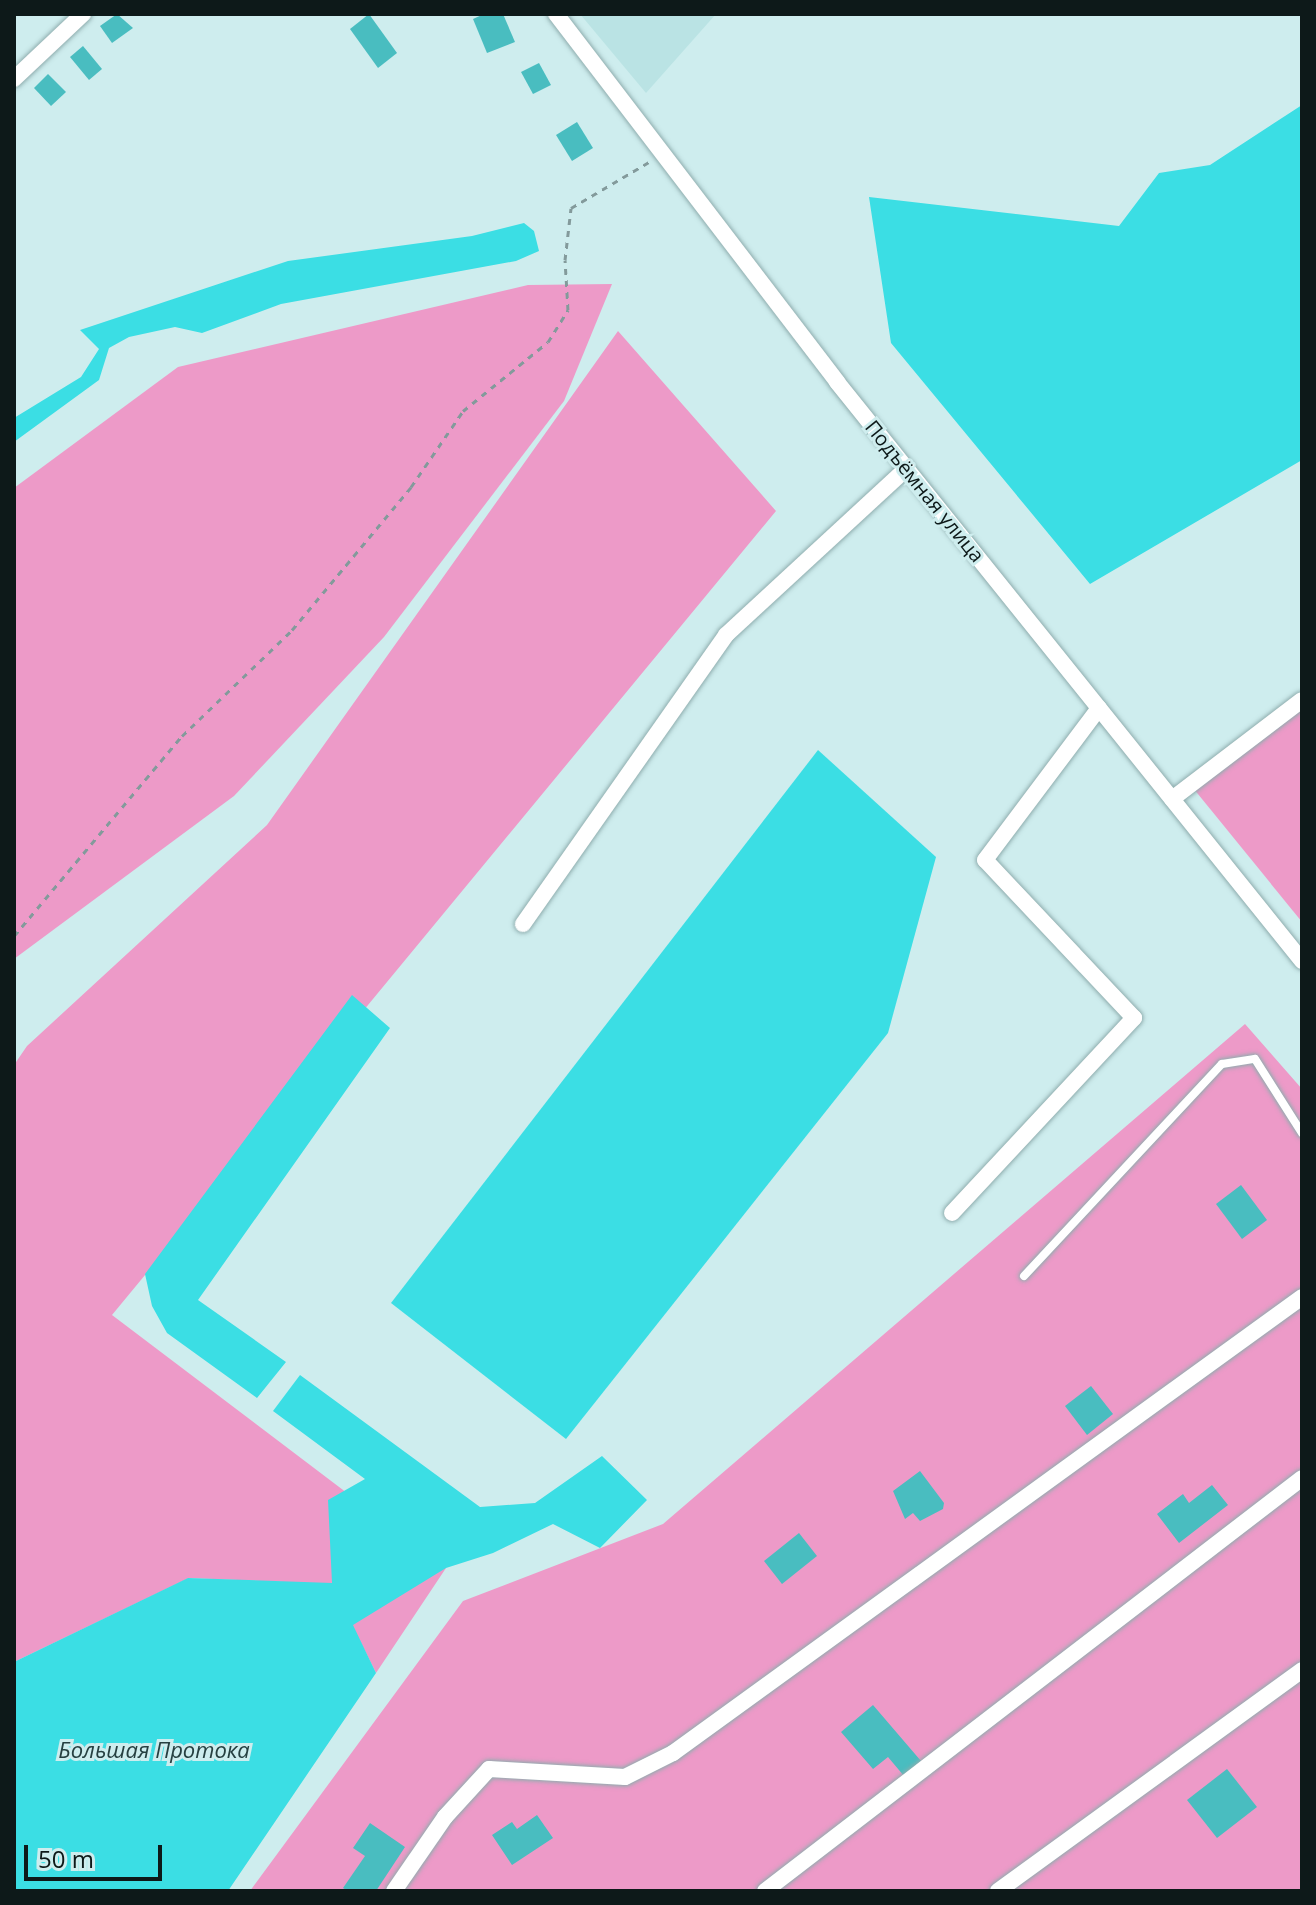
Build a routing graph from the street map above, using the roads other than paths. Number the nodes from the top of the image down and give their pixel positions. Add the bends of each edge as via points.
1 (83, 14) edge
2 (556, 14) edge
3 (14, 79) edge
4 (907, 468) junction
5 (1302, 700) edge
6 (1099, 708) junction
7 (1172, 799) junction
8 (523, 924) dead end
9 (1300, 954) edge
10 (1302, 1133) edge
11 (952, 1213) dead end
12 (1024, 1276) dead end
13 (1302, 1297) edge
14 (1302, 1478) edge
15 (1302, 1670) edge
16 (394, 1891) edge
17 (765, 1891) edge
18 (998, 1891) edge

1 - 3 street
2 - 4 street, Подъёмная улица
4 - 6 street, Подъёмная улица
4 - 8 street via 726,635
5 - 7 street
6 - 7 street, Подъёмная улица
6 - 11 street via 985,860 1134,1018
7 - 9 street, Подъёмная улица
10 - 12 lane via 1255,1059 1222,1064
13 - 16 street via 673,1753 625,1777 489,1769 445,1817
14 - 17 street
15 - 18 street

